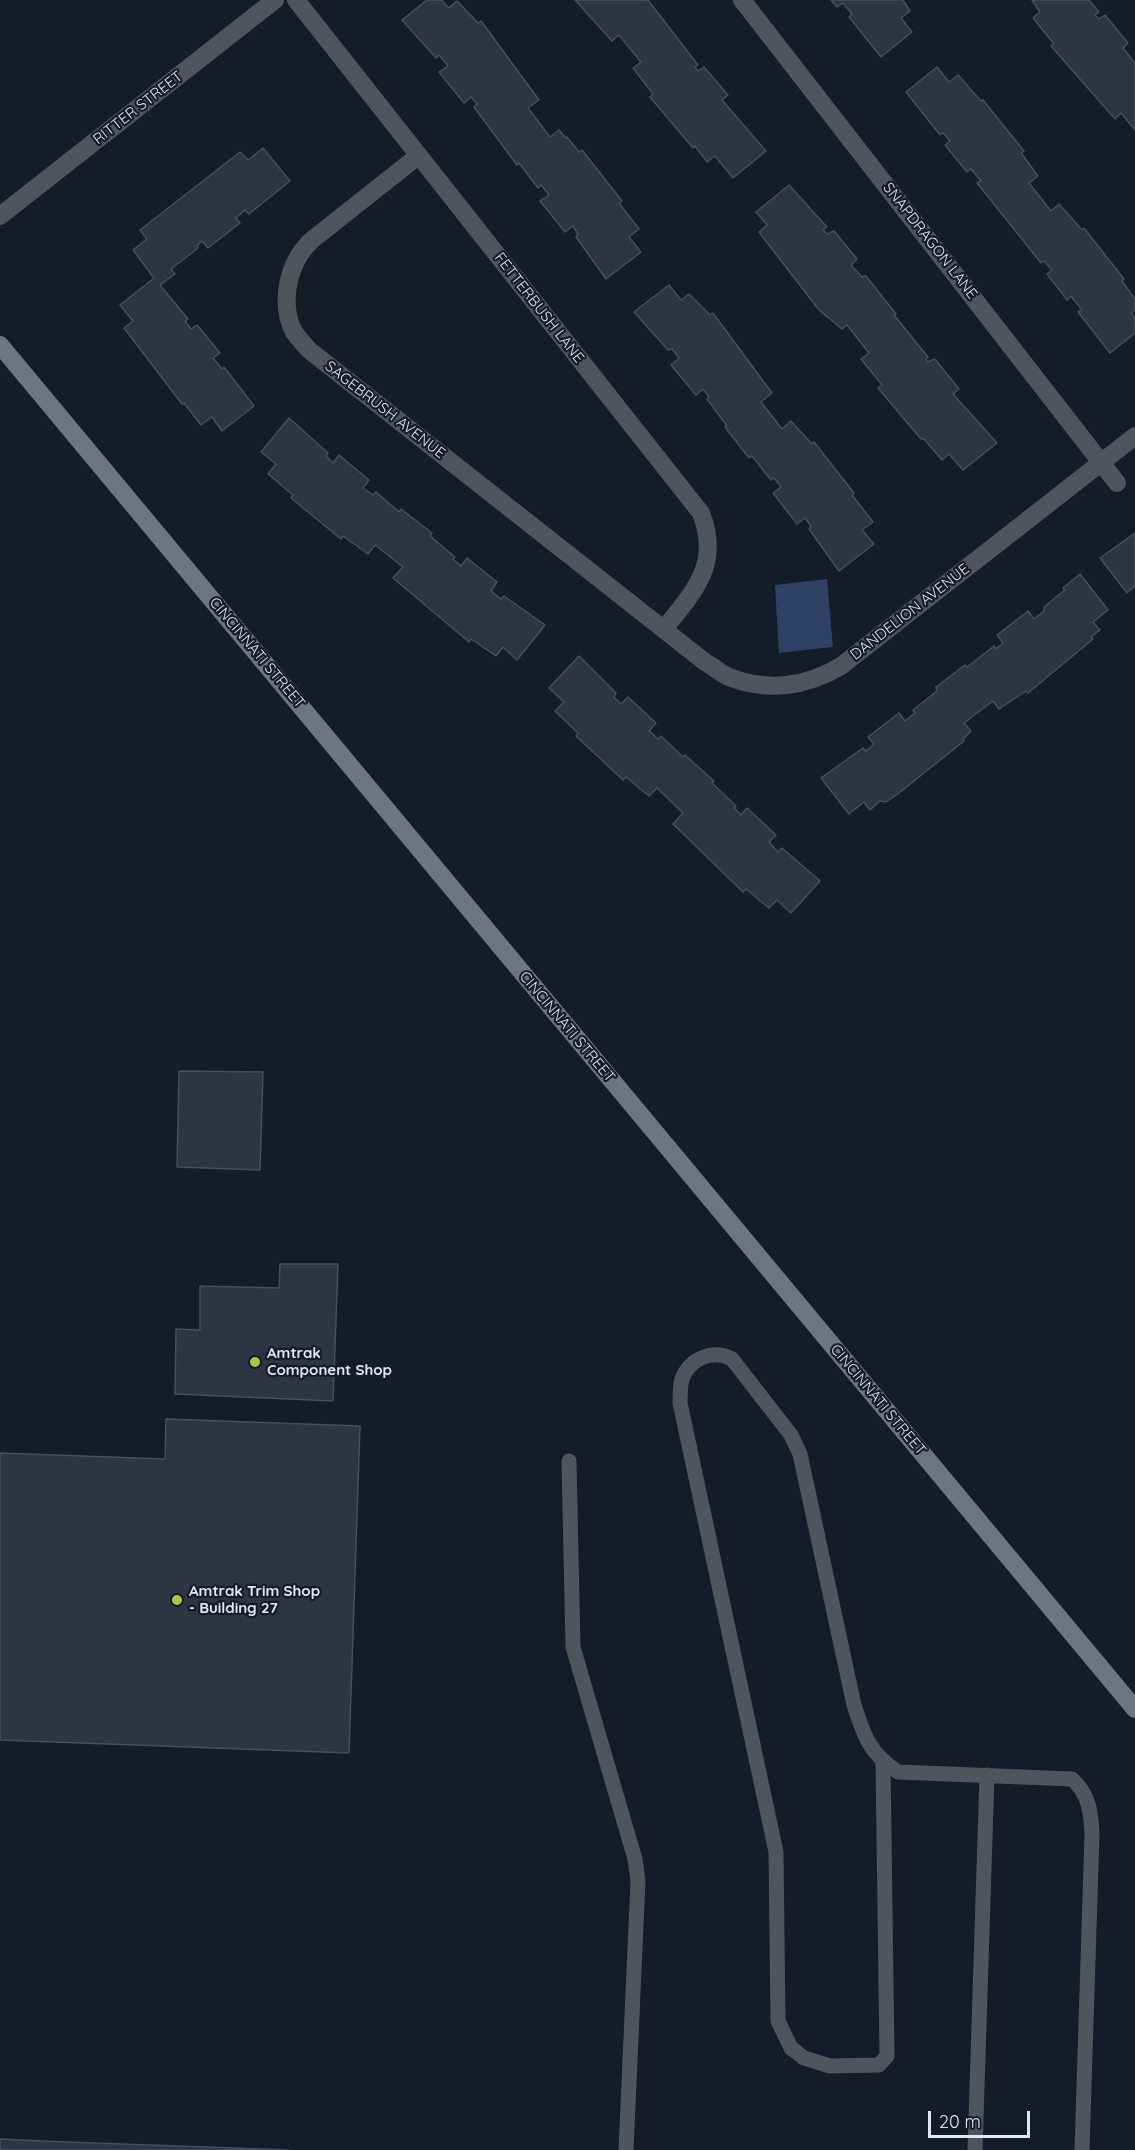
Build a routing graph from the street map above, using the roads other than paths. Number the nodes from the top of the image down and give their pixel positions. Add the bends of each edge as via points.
1 (275, 0) edge
2 (296, 0) edge
3 (742, 0) edge
4 (418, 156) junction
5 (0, 216) edge
6 (0, 345) edge
7 (1135, 436) edge
8 (1101, 462) junction
9 (1117, 483) dead end
10 (664, 629) junction
11 (569, 1461) dead end
12 (1135, 1709) edge
13 (883, 1762) junction
14 (987, 1775) junction
15 (626, 2150) edge
16 (975, 2150) edge
17 (1082, 2150) edge

1 - 5 street, RITTER STREET
2 - 4 street, FETTERBUSH LANE
3 - 8 street, SNAPDRAGON LANE
4 - 10 street, FETTERBUSH LANE via 701,513 709,540 702,578
4 - 10 street, SAGEBRUSH AVENUE via 302,252 291,272 287,292 295,332 309,350
6 - 12 street, CINCINNATI STREET
7 - 8 street, DANDELION AVENUE
8 - 9 street, SNAPDRAGON LANE
8 - 10 street, DANDELION AVENUE via 841,666 818,678 776,687 730,678
11 - 15 lane via 573,1647 636,1859 638,1881
13 - 13 lane via 866,1742 854,1705 800,1454 791,1435 732,1359 721,1353 701,1358 690,1365 681,1380 680,1403 776,1852 778,2021 791,2048 804,2058 830,2066 879,2065 887,2056
13 - 14 lane via 898,1772
14 - 16 lane
14 - 17 lane via 1072,1779 1082,1788 1091,1809

